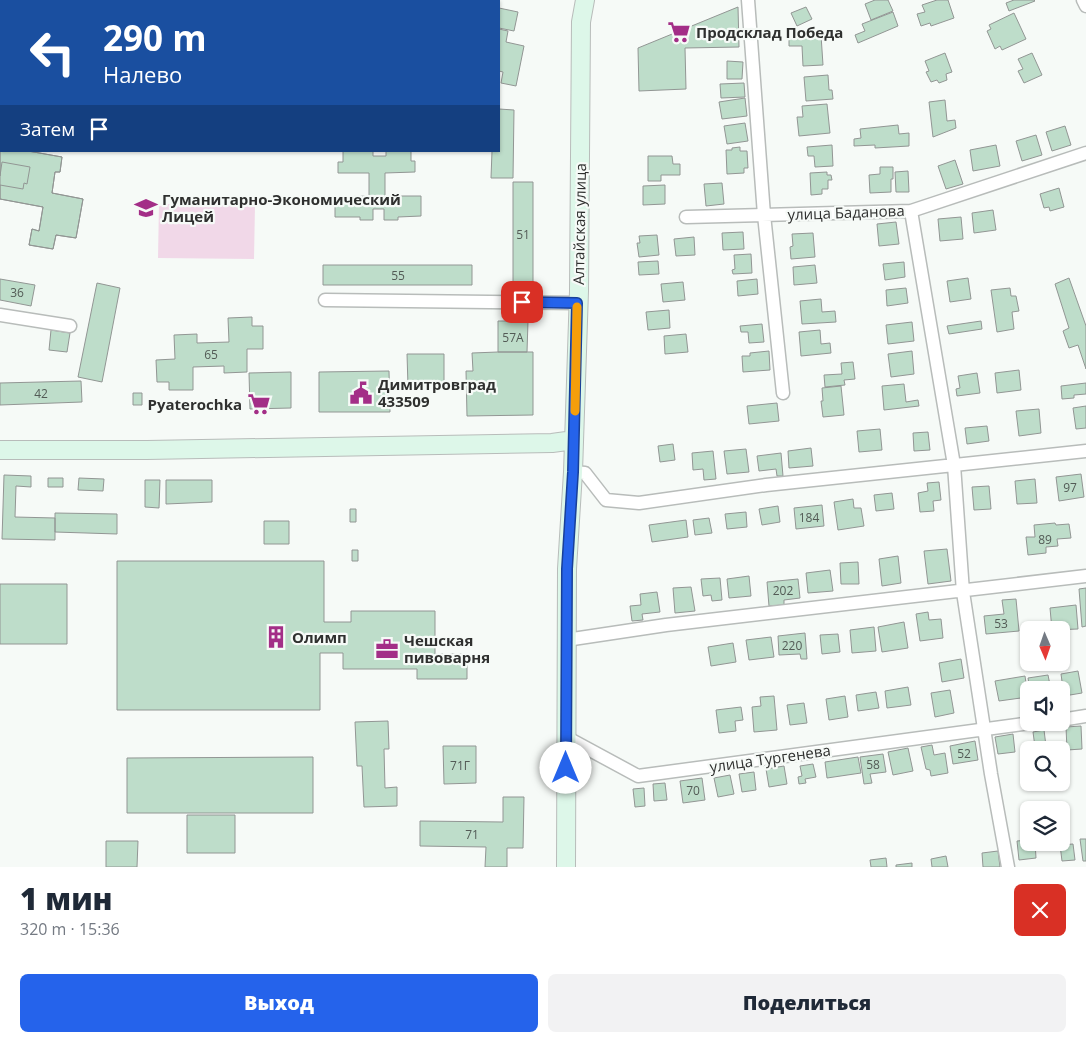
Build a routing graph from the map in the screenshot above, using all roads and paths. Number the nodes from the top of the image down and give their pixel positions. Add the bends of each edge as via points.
1 (584, 0) edge
2 (748, 0) edge
3 (1083, 0) edge
4 (1086, 6) edge
5 (1086, 153) edge
6 (910, 211) junction
7 (764, 214) junction
8 (686, 217) dead end
9 (325, 300) dead end
10 (577, 303) junction
11 (0, 315) edge
12 (70, 326) dead end
13 (783, 393) dead end
14 (574, 440) junction
15 (0, 450) edge
16 (1086, 451) edge
17 (954, 465) junction
18 (573, 472) junction
19 (1086, 576) edge
20 (963, 592) junction
21 (566, 640) junction
22 (1086, 716) edge
23 (1070, 719) edge
24 (1020, 725) edge
25 (984, 730) junction
26 (566, 737) junction
27 (566, 867) edge
28 (1008, 867) edge

1 - 10 main road, Алтайская улица
2 - 7 street
3 - 4 street
5 - 6 street, улица Баданова
6 - 7 street, улица Баданова
6 - 17 street
7 - 8 street, улица Баданова
7 - 13 street
9 - 10 street
10 - 14 main road, Алтайская улица
11 - 12 street
14 - 15 main road via 147,450
14 - 18 main road, Алтайская улица
16 - 17 street
17 - 18 street via 766,485 640,503 606,500 585,474
17 - 20 street
18 - 21 main road, Алтайская улица
19 - 20 street
20 - 21 street via 676,624
20 - 25 street
21 - 26 main road, Алтайская улица
22 - 23 street
24 - 25 street, улица Тургенева
25 - 26 street, улица Тургенева via 638,776
25 - 28 street
26 - 27 main road, Алтайская улица

